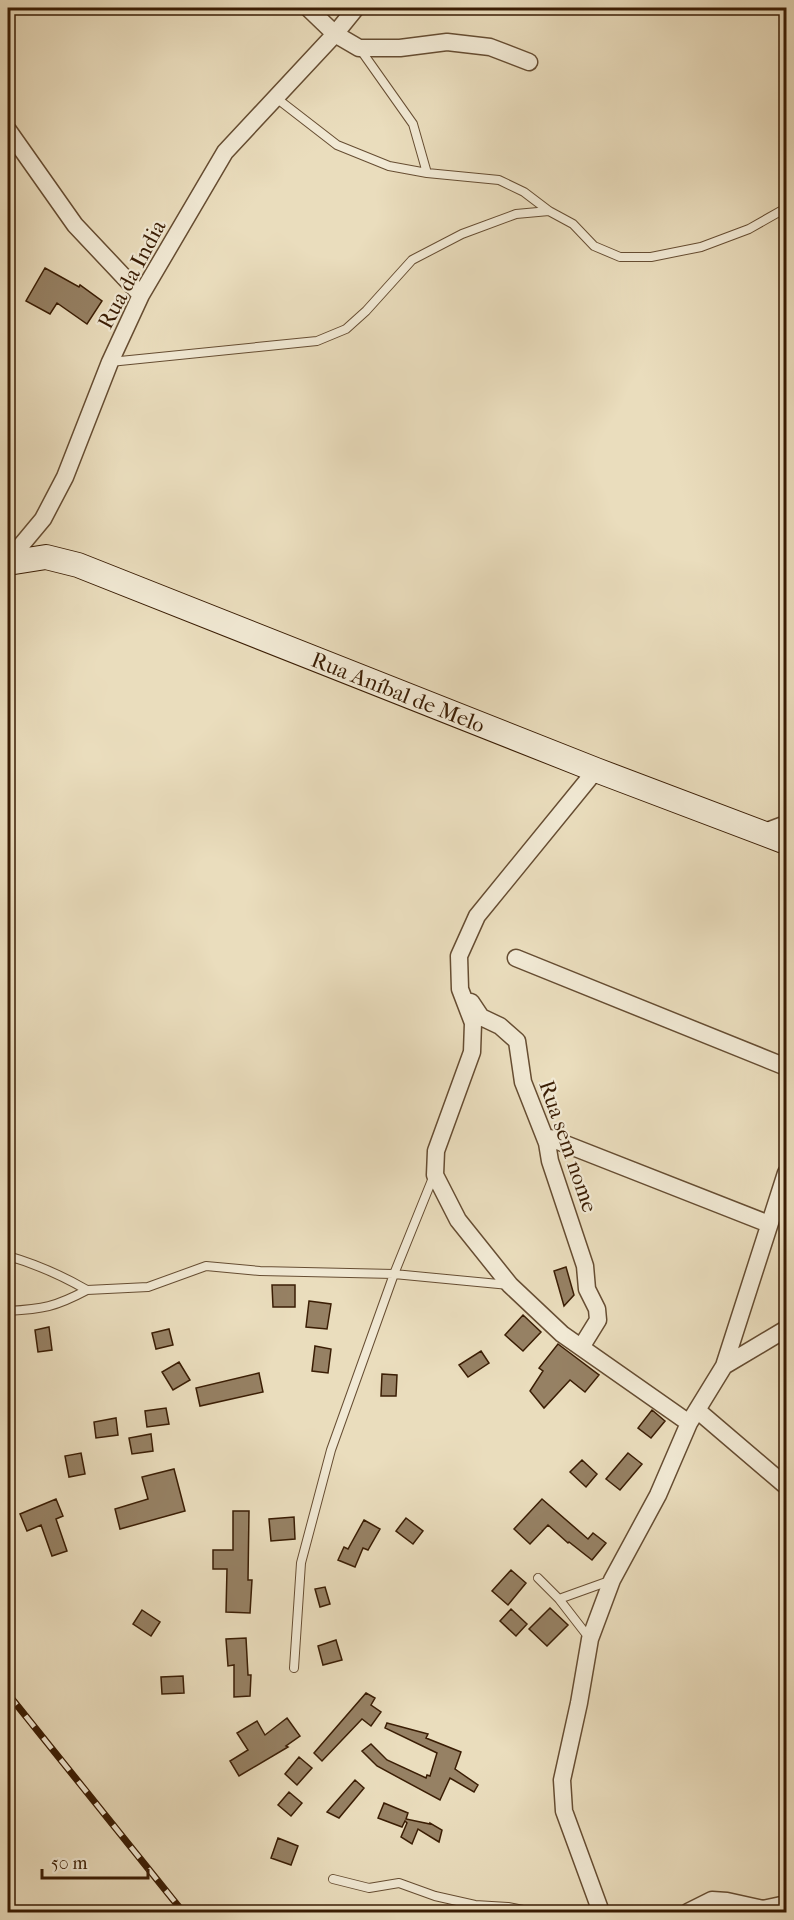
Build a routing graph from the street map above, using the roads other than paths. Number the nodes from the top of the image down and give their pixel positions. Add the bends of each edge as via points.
1 (308, 8) edge
2 (356, 8) edge
3 (335, 34) junction
4 (359, 48) junction
5 (529, 62) dead end
6 (275, 97) junction
7 (9, 134) edge
8 (427, 173) junction
9 (786, 208) edge
10 (549, 211) junction
11 (141, 295) junction
12 (110, 362) junction
13 (8, 562) edge
14 (596, 770) junction
15 (786, 824) edge
16 (762, 833) junction
17 (786, 842) edge
18 (516, 958) dead end
19 (460, 983) junction
20 (786, 1067) edge
21 (550, 1138) dead end
22 (435, 1175) junction
23 (786, 1178) edge
24 (769, 1224) junction
25 (8, 1256) edge
26 (394, 1274) junction
27 (510, 1285) junction
28 (87, 1290) junction
29 (8, 1311) edge
30 (786, 1329) edge
31 (585, 1341) dead end
32 (724, 1366) junction
33 (693, 1416) junction
34 (786, 1486) edge
35 (538, 1578) dead end
36 (612, 1580) junction
37 (559, 1599) junction
38 (591, 1639) junction
39 (294, 1668) dead end
40 (333, 1879) dead end
41 (786, 1904) edge
42 (533, 1912) edge
43 (600, 1912) edge
44 (688, 1912) edge

1 - 3 street
2 - 3 street, Rua da India
3 - 4 street
3 - 6 street, Rua da India
4 - 5 street via 447,42 490,46
4 - 8 lane via 413,124
6 - 8 lane via 337,145 389,166
6 - 11 street, Rua da India via 225,152
7 - 11 street via 75,225
8 - 10 lane via 499,180
9 - 10 lane via 749,229 701,247 651,257 620,257 594,246 573,224
10 - 12 lane via 516,214 462,234 412,260 346,329 317,341
11 - 12 street, Rua da India
12 - 13 street, Rua da India via 65,477 43,519
13 - 14 street, Rua Aníbal de Melo via 46,557 78,565
14 - 16 street, Rua Aníbal de Melo
14 - 19 street via 477,916 459,956
15 - 16 street
16 - 17 street, Rua Aníbal de Melo
18 - 20 street
19 - 22 street via 472,1023 472,1052 436,1151
19 - 31 street, Rua sem nome via 481,1017 500,1026 517,1041 524,1082 585,1266 587,1289 597,1309 598,1320
21 - 24 street
22 - 26 lane
22 - 27 street via 458,1220
23 - 24 street
24 - 32 street
25 - 28 lane via 39,1265
26 - 27 lane
26 - 28 lane via 206,1266 148,1287
26 - 39 lane via 331,1450 301,1563
27 - 33 street via 562,1334
28 - 29 lane via 43,1309
30 - 32 street
32 - 33 street
33 - 34 street
33 - 36 street via 658,1495
35 - 37 lane
36 - 37 lane
36 - 38 street
37 - 38 lane
38 - 43 street via 562,1780 564,1812
40 - 42 lane via 369,1888 399,1883 476,1905
41 - 44 street via 763,1909 712,1900

